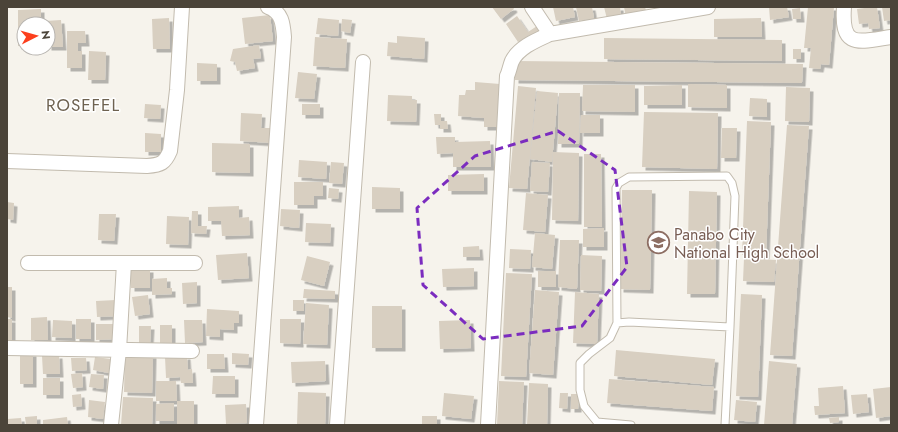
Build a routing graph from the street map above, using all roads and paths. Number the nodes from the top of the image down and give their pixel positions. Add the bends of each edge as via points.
1 (182, 7) edge
2 (268, 7) edge
3 (532, 7) edge
4 (708, 7) edge
5 (844, 7) edge
6 (550, 34) junction
7 (891, 37) edge
8 (363, 62) dead end
9 (7, 161) edge
10 (28, 263) dead end
11 (124, 263) junction
12 (195, 263) dead end
13 (617, 323) junction
14 (730, 327) junction
15 (7, 348) edge
16 (119, 350) junction
17 (192, 351) dead end
18 (111, 425) edge
19 (256, 425) edge
20 (337, 425) edge
21 (488, 425) edge
22 (631, 425) edge
23 (725, 425) edge

1 - 9 street via 178,90 170,151 166,160 161,164 147,166
2 - 19 street via 275,10 280,17 284,37
3 - 6 street
4 - 6 street
5 - 7 street via 845,31 850,38 857,40
6 - 21 street via 519,52 512,61 507,76
8 - 20 street
10 - 11 street
11 - 12 street
11 - 16 street
13 - 14 lane
13 - 14 lane via 616,188 630,177 727,176 732,183 735,196
13 - 22 lane via 610,338 580,363 580,390 584,406 596,422
14 - 23 lane
15 - 16 street
16 - 17 street
16 - 18 street

